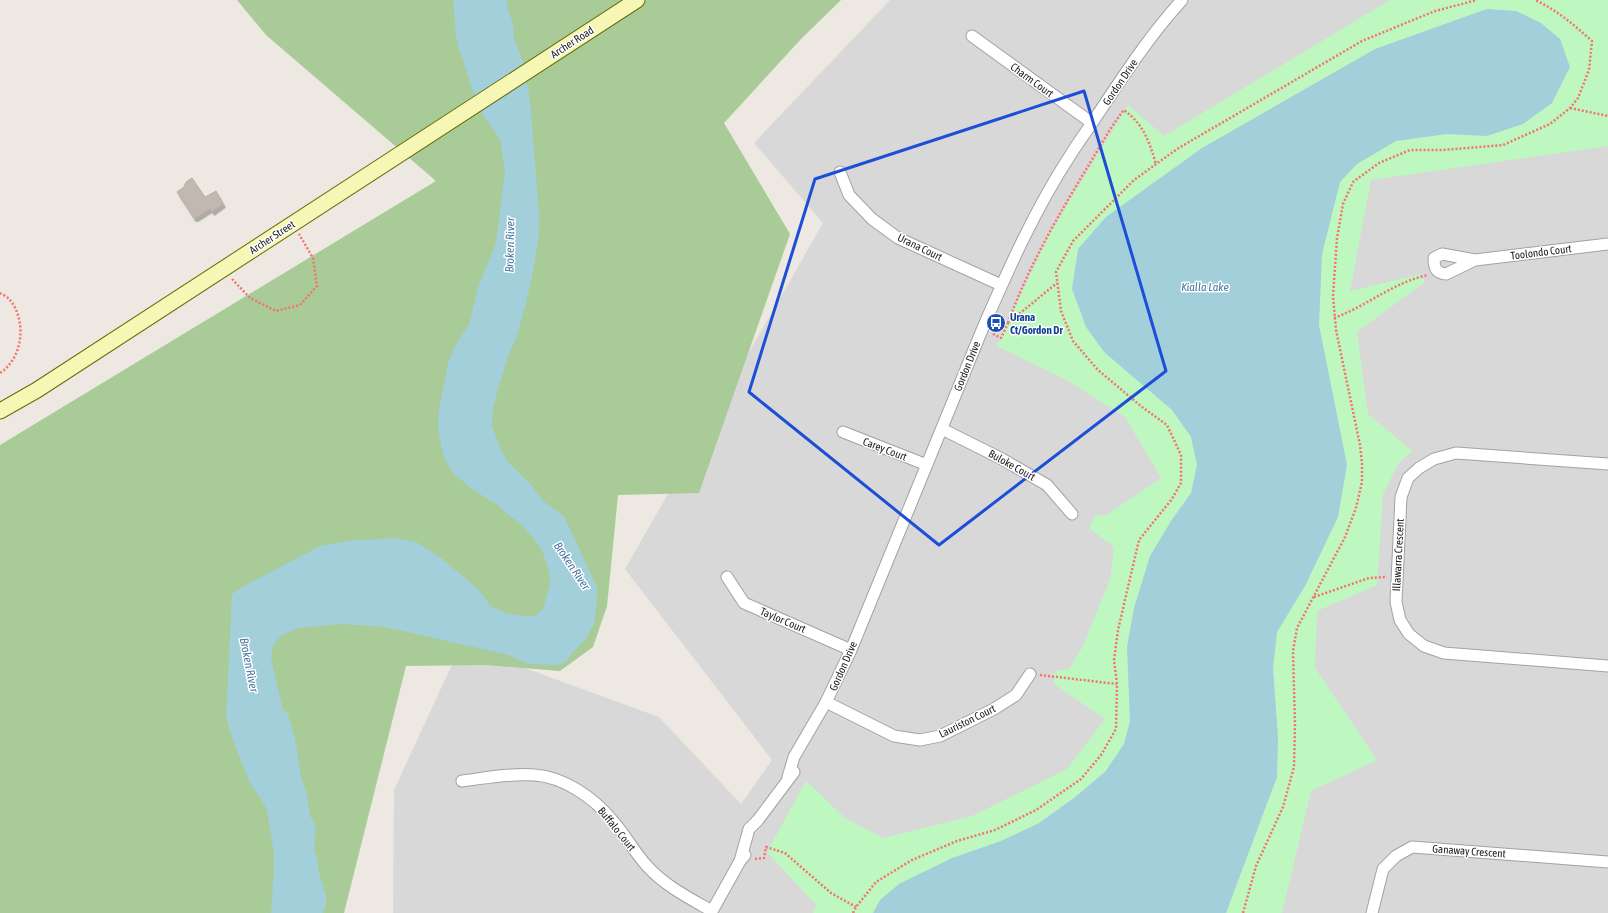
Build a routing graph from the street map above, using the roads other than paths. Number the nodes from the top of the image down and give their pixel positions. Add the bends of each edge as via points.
1 (636, 0) edge
2 (1182, 0) edge
3 (972, 36) dead end
4 (507, 84) joint
5 (1092, 123) junction
6 (840, 172) dead end
7 (1608, 244) edge
8 (1475, 260) junction
9 (1001, 285) junction
10 (37, 390) junction
11 (0, 411) edge
12 (0, 421) edge
13 (942, 429) junction
14 (843, 432) dead end
15 (1608, 464) edge
16 (927, 465) junction
17 (1072, 514) dead end
18 (727, 577) dead end
19 (851, 650) junction
20 (1608, 666) edge
21 (1030, 674) road end
22 (826, 702) junction
23 (462, 781) dead end
24 (1608, 862) edge
25 (711, 912) edge
26 (1372, 913) edge

1 - 4 main road, Archer Road
2 - 5 street, Gordon Drive via 1128,69
3 - 5 street, Charm Court
4 - 10 main road, Archer Street
5 - 9 street, Gordon Drive via 1050,190
6 - 9 street, Urana Court via 849,195 872,219 898,238
7 - 8 street, Toolondo Court
8 - 8 street, Toolondo Court via 1451,272 1436,271 1434,265 1434,258 1448,254
9 - 13 street, Gordon Drive
10 - 11 main road, Archer Street
10 - 12 main road, Archer Street
13 - 16 street, Gordon Drive
13 - 17 street, Buloke Court via 1047,485
14 - 16 street, Carey Court
15 - 20 street, Illawarra Crescent via 1456,453 1434,459 1408,478 1401,497 1396,602 1400,620 1409,634 1424,646 1444,653
16 - 19 street, Gordon Drive
18 - 19 street, Taylor Court via 744,604
19 - 22 street, Gordon Drive
21 - 22 street, Lauriston Court via 1016,695 994,709 940,736 920,740 894,736
22 - 25 street, Gordon Drive via 794,757 788,777 749,829 740,861
23 - 25 street, Buffalo Court via 507,775 536,775 576,789 612,819 646,866 666,884
24 - 26 street, Ganaway Crescent via 1412,847 1396,856 1383,870

